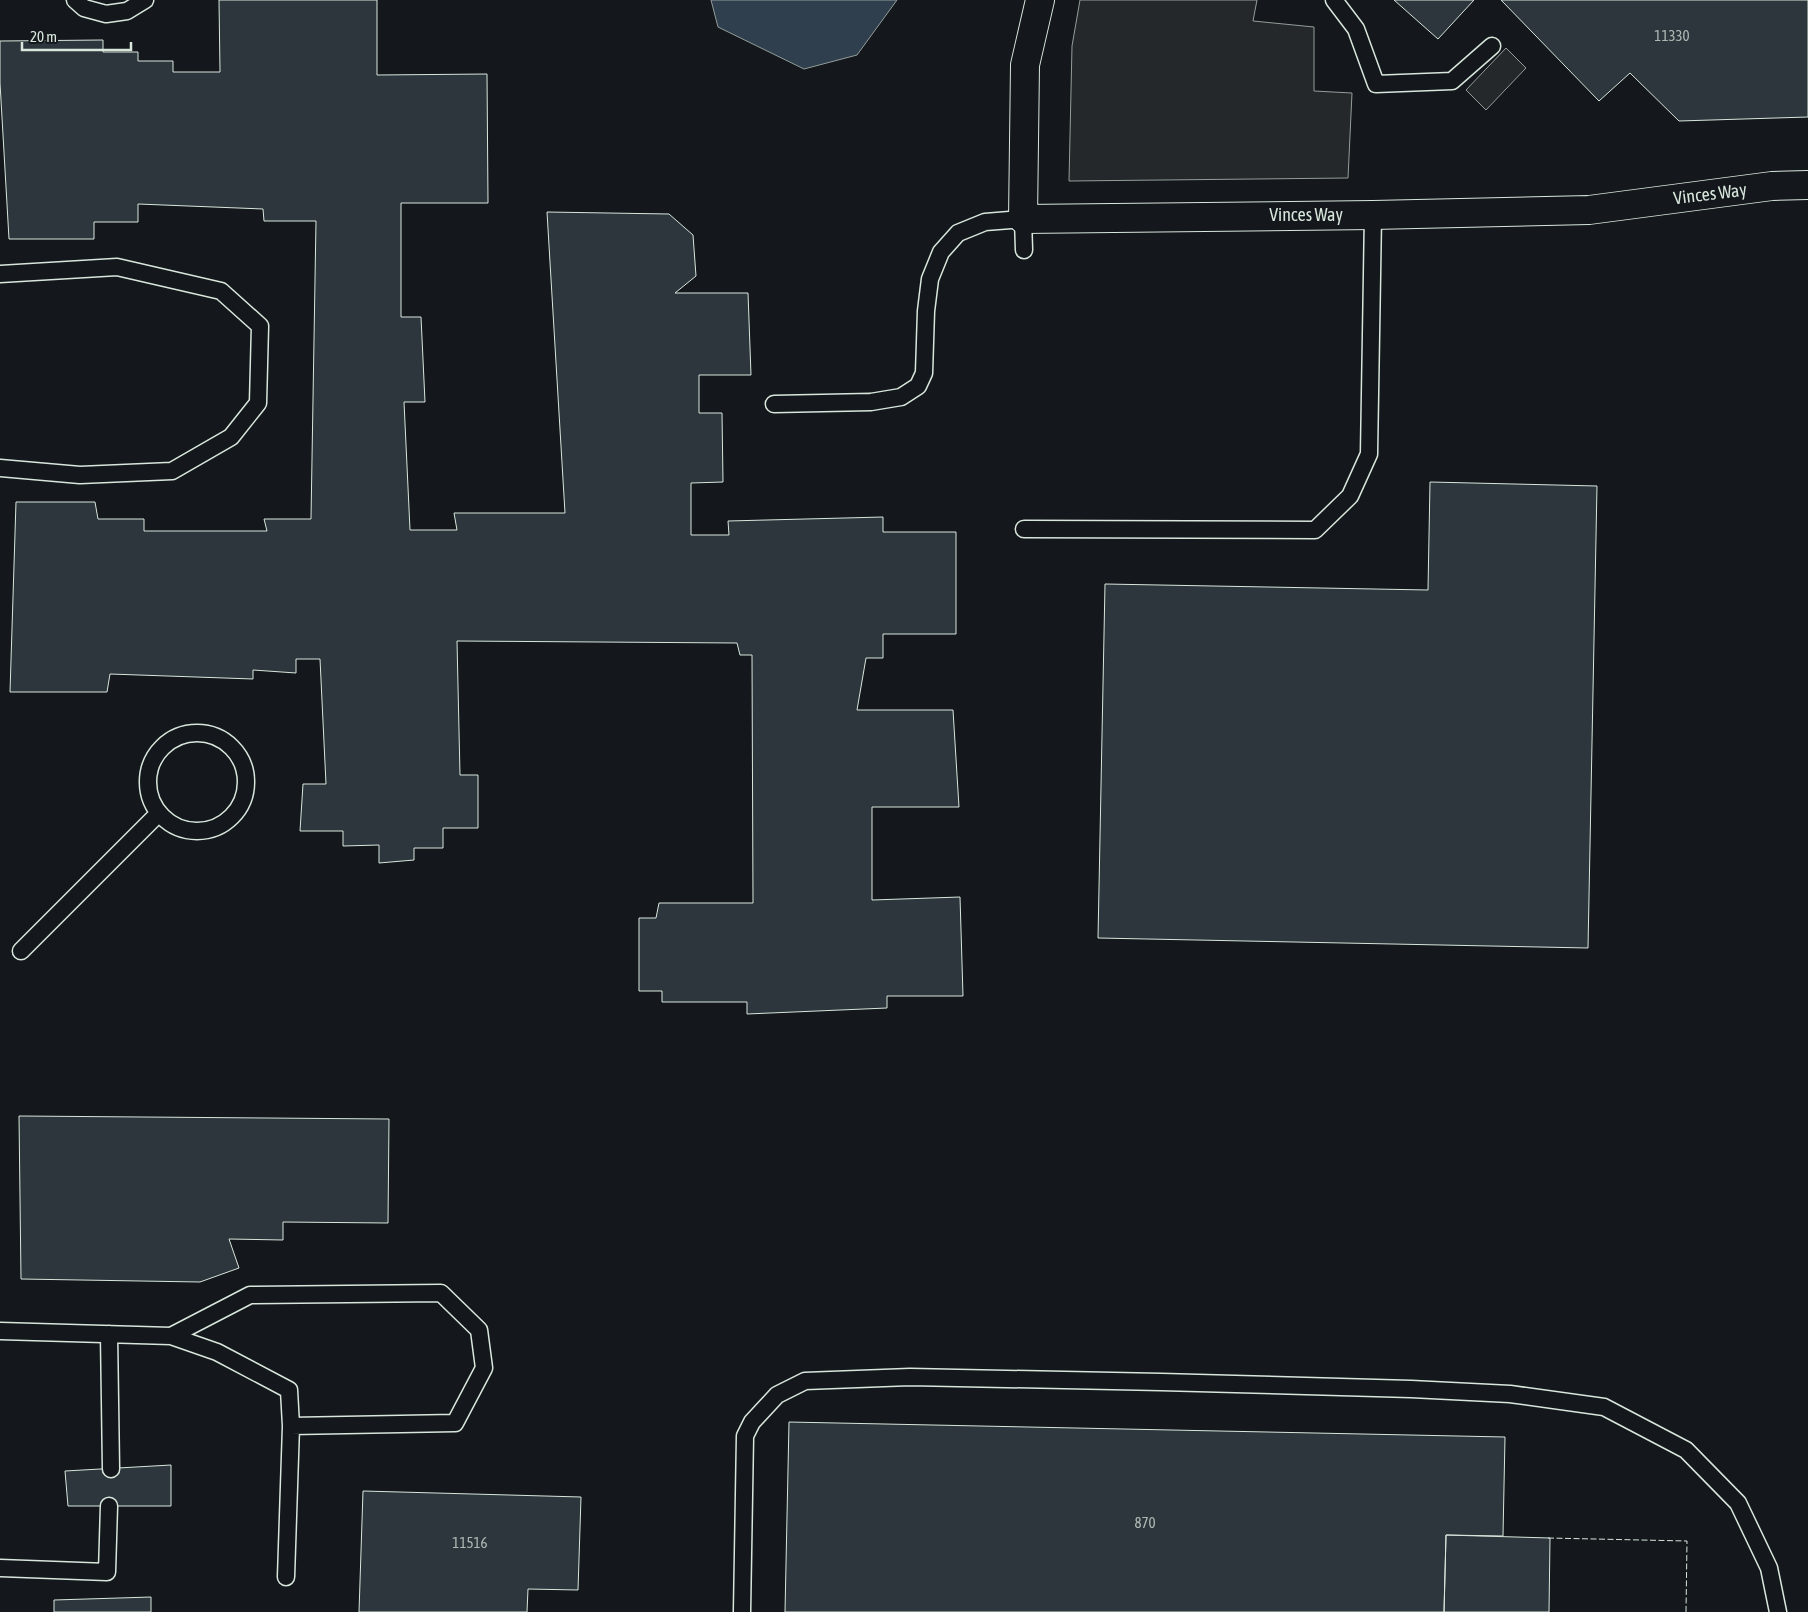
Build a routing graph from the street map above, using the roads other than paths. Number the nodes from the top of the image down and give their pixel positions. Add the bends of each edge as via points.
1 (75, 0) edge
2 (145, 0) edge
3 (1040, 0) edge
4 (1334, 0) edge
5 (1492, 46) dead end
6 (1808, 185) edge
7 (1373, 215) junction
8 (1023, 218) junction
9 (1024, 250) dead end
10 (0, 274) edge
11 (774, 404) dead end
12 (0, 468) edge
13 (1024, 530) dead end
14 (158, 814) junction
15 (22, 951) dead end
16 (0, 1331) edge
17 (109, 1334) junction
18 (171, 1336) junction
19 (291, 1426) junction
20 (111, 1469) dead end
21 (109, 1506) dead end
22 (0, 1568) edge
23 (286, 1577) dead end
24 (742, 1612) edge
25 (1778, 1612) edge

1 - 2 lane via 84,8 106,14 127,11
3 - 8 street via 1025,66
4 - 5 lane via 1356,29 1376,84 1452,80
6 - 7 street, Vinces Way via 1772,186 1589,210
7 - 8 street, Vinces Way
7 - 13 lane via 1369,454 1350,496 1315,530
8 - 9 lane
8 - 11 lane via 985,222 958,233 941,252 930,279 924,373 918,386 901,398 871,402
10 - 12 lane via 117,267 221,291 260,326 258,403 231,437 172,471 80,475
14 - 14 lane via 149,795 148,774 156,754 172,739 192,732 214,735 232,746 245,766 247,789 239,810 222,825 200,832 177,828
14 - 15 lane
16 - 17 lane
17 - 18 lane
17 - 20 lane
18 - 19 lane via 217,1352 289,1390
18 - 19 lane via 250,1295 441,1293 479,1330 484,1368 455,1423
19 - 23 lane
21 - 22 lane via 107,1572
24 - 25 lane via 745,1436 752,1422 777,1395 805,1381 910,1377 1480,1392 1604,1407 1686,1450 1738,1503 1769,1568

